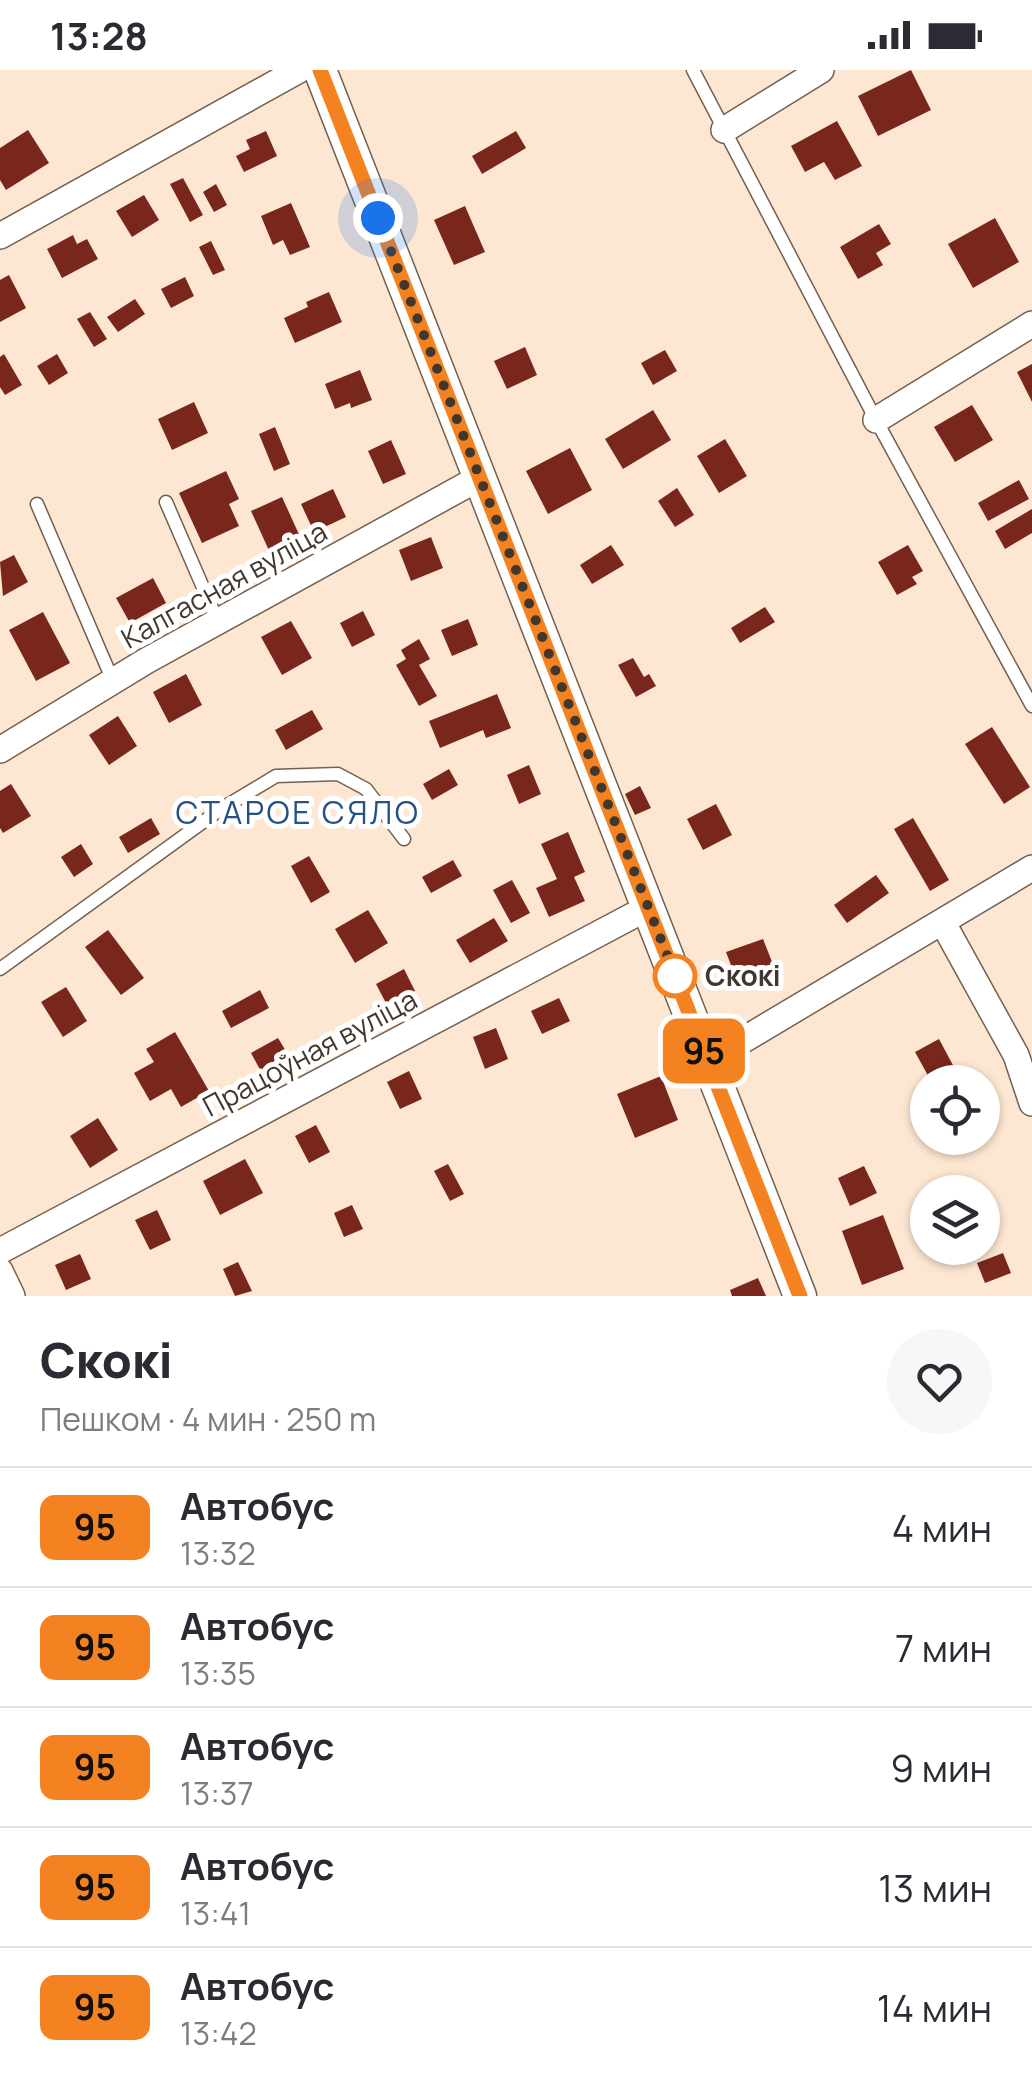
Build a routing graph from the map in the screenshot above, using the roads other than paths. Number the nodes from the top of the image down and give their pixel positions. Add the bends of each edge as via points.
1 (299, 70) edge
2 (320, 70) edge
3 (693, 70) edge
4 (822, 70) edge
5 (724, 130) junction
6 (0, 236) edge
7 (1032, 324) edge
8 (876, 420) junction
9 (481, 477) junction
10 (166, 502) dead end
11 (37, 504) dead end
12 (218, 622) junction
13 (113, 681) junction
14 (1032, 706) edge
15 (0, 750) edge
16 (404, 838) dead end
17 (1032, 868) edge
18 (649, 907) junction
19 (943, 923) junction
20 (0, 969) edge
21 (708, 1061) junction
22 (1032, 1104) edge
23 (0, 1251) edge
24 (0, 1271) edge
25 (12, 1296) edge
26 (800, 1296) edge

1 - 6 street
2 - 9 street
3 - 5 lane
4 - 5 street
5 - 8 lane
7 - 8 street
8 - 14 lane
9 - 12 street, Калгасная вуліца
9 - 18 street
10 - 12 lane
11 - 13 lane
12 - 13 street, Калгасная вуліца
13 - 15 street, Калгасная вуліца
16 - 20 lane via 366,789 338,774 276,776
17 - 19 street
18 - 21 street
18 - 23 street, Працоўная вуліца
19 - 21 street
19 - 22 street via 1016,1056
21 - 26 street
24 - 25 street

